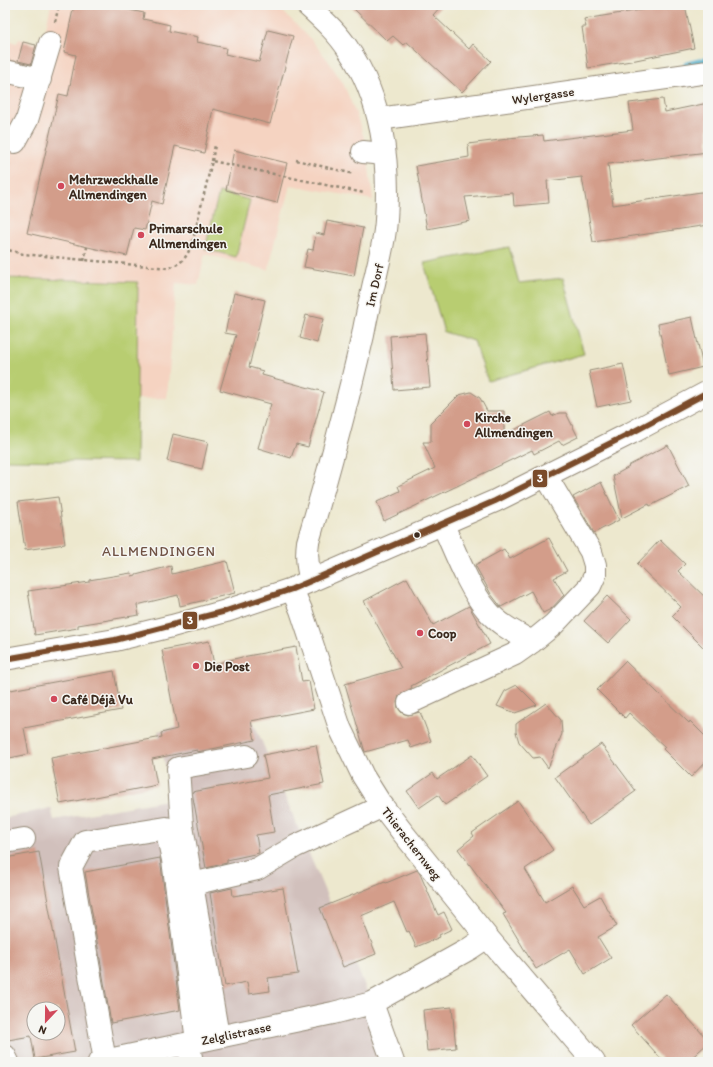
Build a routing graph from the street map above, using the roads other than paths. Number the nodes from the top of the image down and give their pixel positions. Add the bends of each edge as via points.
1 (307, 5) edge
2 (50, 43) dead end
3 (5, 71) edge
4 (708, 72) edge
5 (40, 79) junction
6 (379, 119) junction
7 (15, 142) road end
8 (708, 392) edge
9 (546, 476) junction
10 (443, 525) junction
11 (301, 585) junction
12 (532, 642) junction
13 (5, 659) edge
14 (409, 703) dead end
15 (246, 756) dead end
16 (383, 806) junction
17 (192, 884) junction
18 (487, 937) junction
19 (372, 1003) junction
20 (218, 1036) junction
21 (192, 1048) edge
22 (5, 1056) edge
23 (102, 1061) edge
24 (8, 1062) edge
25 (393, 1062) edge
26 (594, 1062) edge

1 - 6 street, Im Dorf via 348,48 362,72
2 - 5 street
3 - 5 street
4 - 6 street, Wylergasse
5 - 7 street via 27,120
6 - 11 street, Im Dorf via 374,153 387,182 383,246 356,364 308,542 307,568
8 - 9 street
9 - 10 street
9 - 12 street via 591,552 595,575 590,586 554,624
10 - 11 street
10 - 12 street via 476,595 487,611 505,626
11 - 13 street via 226,612 158,630
11 - 16 street, Thierachernweg via 301,610 340,728 363,776
12 - 14 street via 515,654
15 - 17 street via 178,768 182,826
16 - 17 street via 296,846 257,869
16 - 18 street, Thierachernweg
17 - 20 street
18 - 19 street, Zelglistrasse
18 - 26 street, Thierachernweg
19 - 20 street, Zelglistrasse
19 - 25 street
20 - 21 street, Zelglistrasse
21 - 23 street, Zelglistrasse
21 - 23 street via 174,868 166,828 85,841 71,867
22 - 24 street

